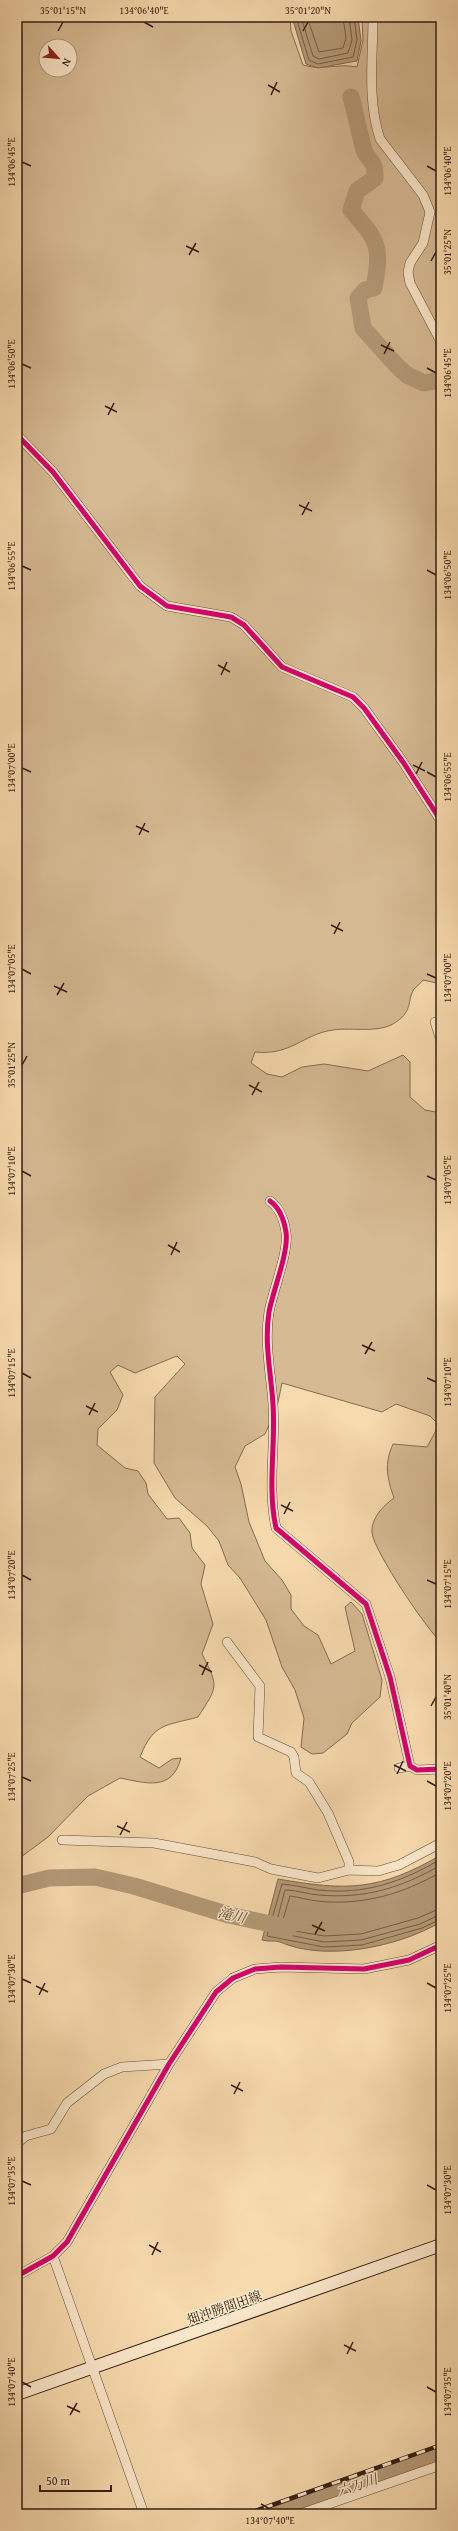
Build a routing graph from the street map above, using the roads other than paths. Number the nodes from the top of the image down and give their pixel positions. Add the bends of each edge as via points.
1 (373, 17) edge
2 (441, 342) edge
3 (17, 435) edge
4 (441, 821) edge
5 (434, 1022) dead end
6 (441, 1041) edge
7 (270, 1201) dead end
8 (227, 1642) dead end
9 (410, 1766) junction
10 (399, 1768) dead end
11 (441, 1769) edge
12 (62, 1840) dead end
13 (441, 1843) edge
14 (349, 1870) junction
15 (441, 1945) edge
16 (169, 2064) junction
17 (17, 2143) edge
18 (441, 2245) edge
19 (53, 2256) junction
20 (17, 2276) edge
21 (91, 2368) junction
22 (17, 2394) edge
23 (441, 2465) edge
24 (144, 2514) edge
25 (300, 2514) edge

1 - 2 street via 372,77 376,128 380,139 423,195 430,212 424,243 410,263 408,272 410,283
3 - 4 street via 53,472 140,586 154,599 167,606 231,618 244,625 282,667 353,697 364,708 403,762
5 - 6 street
7 - 9 street via 277,1206 286,1234 267,1330 274,1405 270,1470 276,1528 366,1604 390,1677
8 - 14 street via 260,1686 258,1737 291,1752 294,1756 296,1773 308,1782 328,1813 349,1862
9 - 10 street
9 - 11 street via 417,1770
12 - 14 street via 154,1843 255,1862 271,1869 318,1878
13 - 14 street via 400,1865 378,1871
15 - 16 street via 409,1960 364,1969 255,1969 233,1978 216,1992
16 - 17 street via 122,2067 104,2074 67,2103 51,2129 26,2136
16 - 19 street via 79,2223
18 - 21 main road, 畑沖勝間田線
19 - 20 street
19 - 21 street
21 - 22 main road, 畑沖勝間田線
21 - 24 street
23 - 25 street

